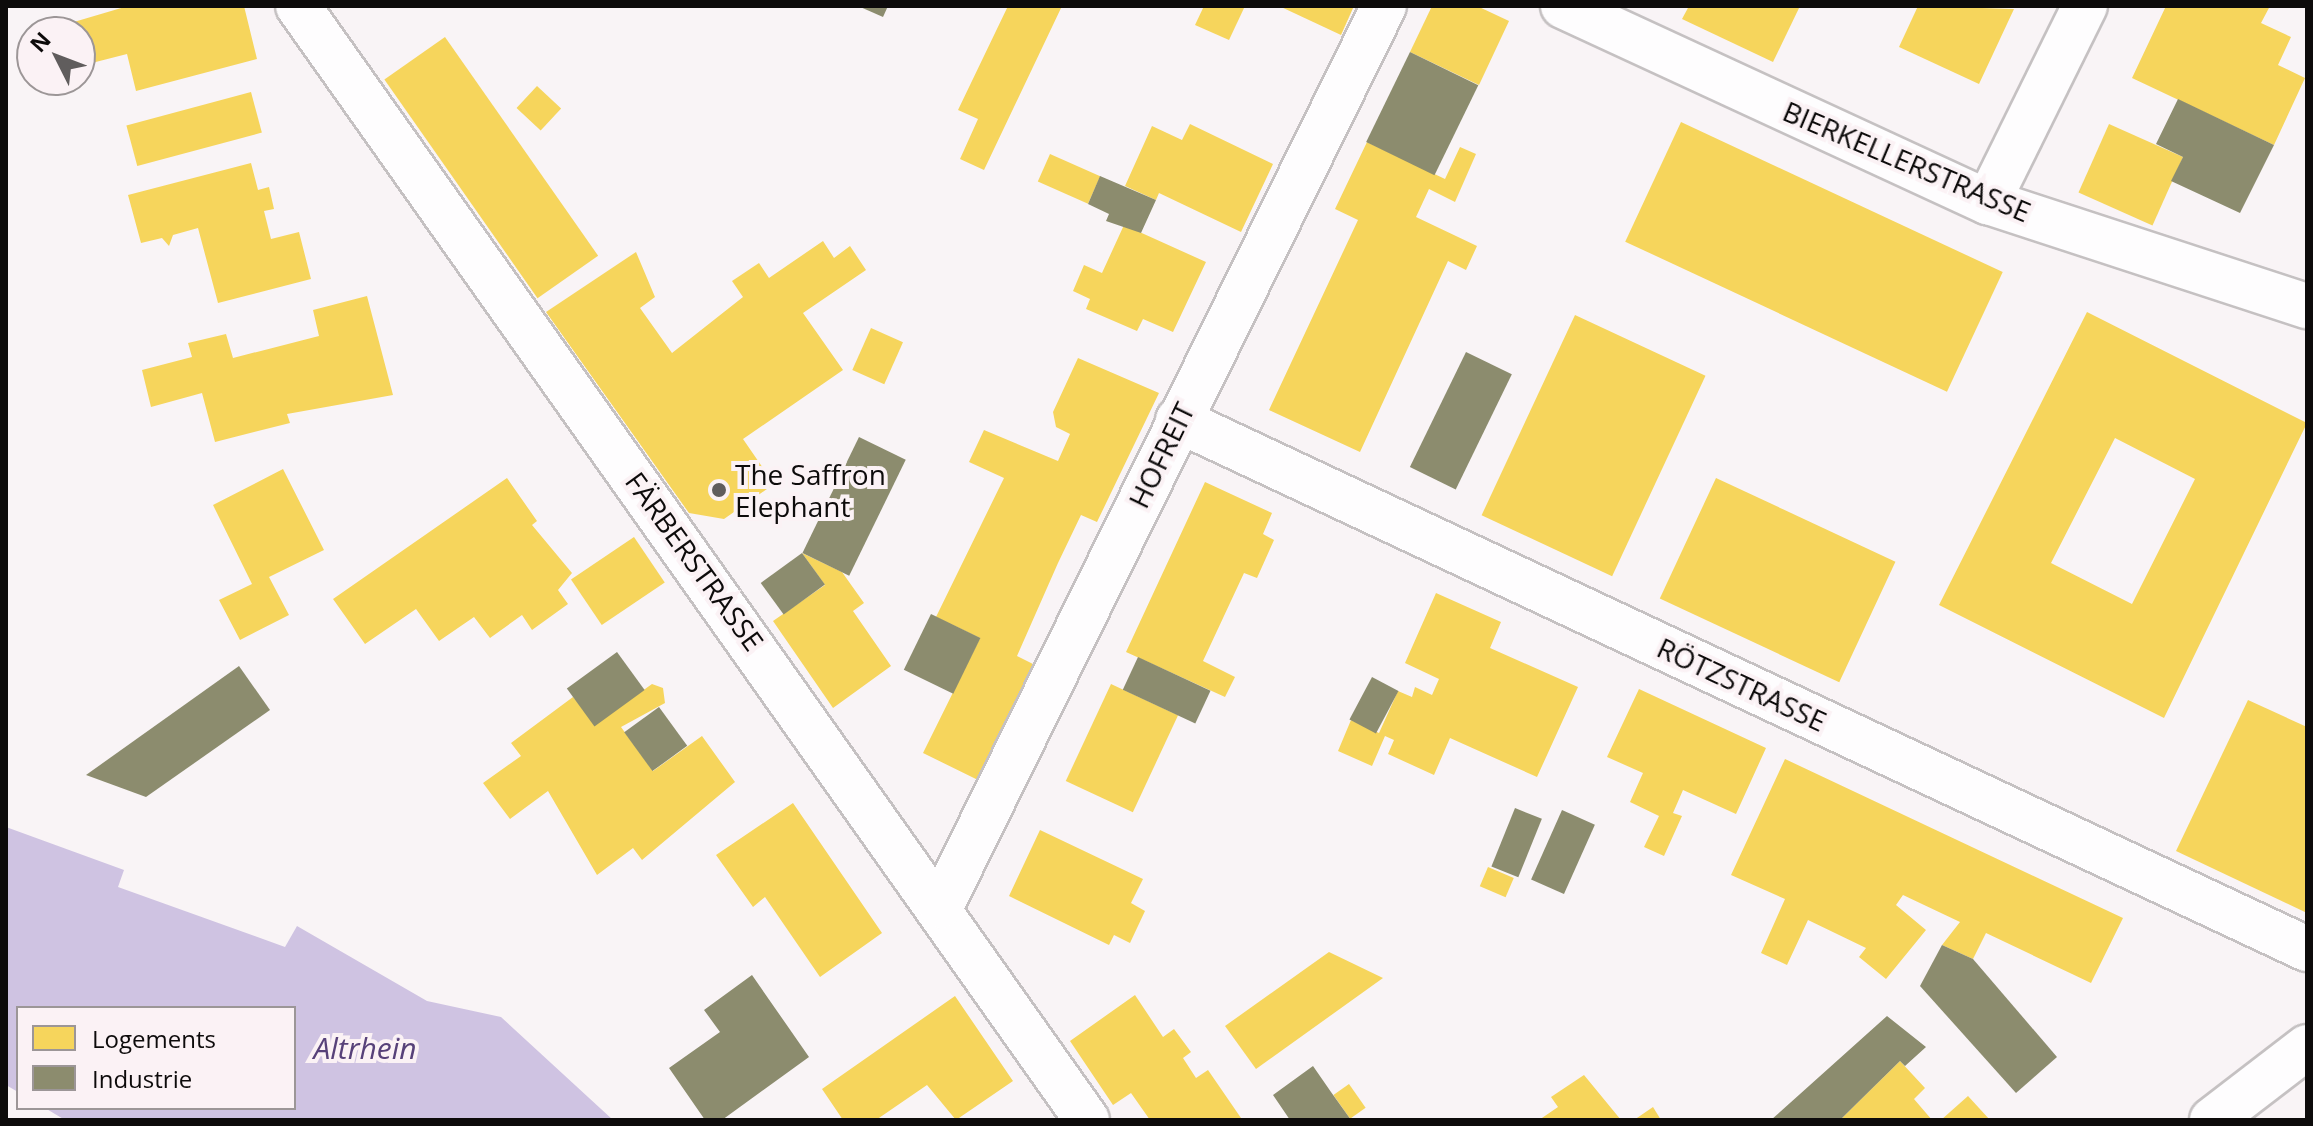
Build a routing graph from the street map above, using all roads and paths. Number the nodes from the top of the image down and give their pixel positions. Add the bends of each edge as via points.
1 (298, 6) edge
2 (1384, 6) edge
3 (1563, 6) edge
4 (2085, 6) edge
5 (1988, 202) junction
6 (2307, 306) edge
7 (1178, 420) junction
8 (941, 906) junction
9 (2307, 949) edge
10 (2307, 1047) edge
11 (1087, 1120) edge
12 (2212, 1120) edge

1 - 8 street, FÄRBERSTRASSE
2 - 7 street, HOFREIT
3 - 5 street, BIERKELLERSTRASSE
4 - 5 street
5 - 6 street, BIERKELLERSTRASSE
7 - 8 street, HOFREIT
7 - 9 street, RÖTZSTRASSE
8 - 11 street, FÄRBERSTRASSE
10 - 12 street

